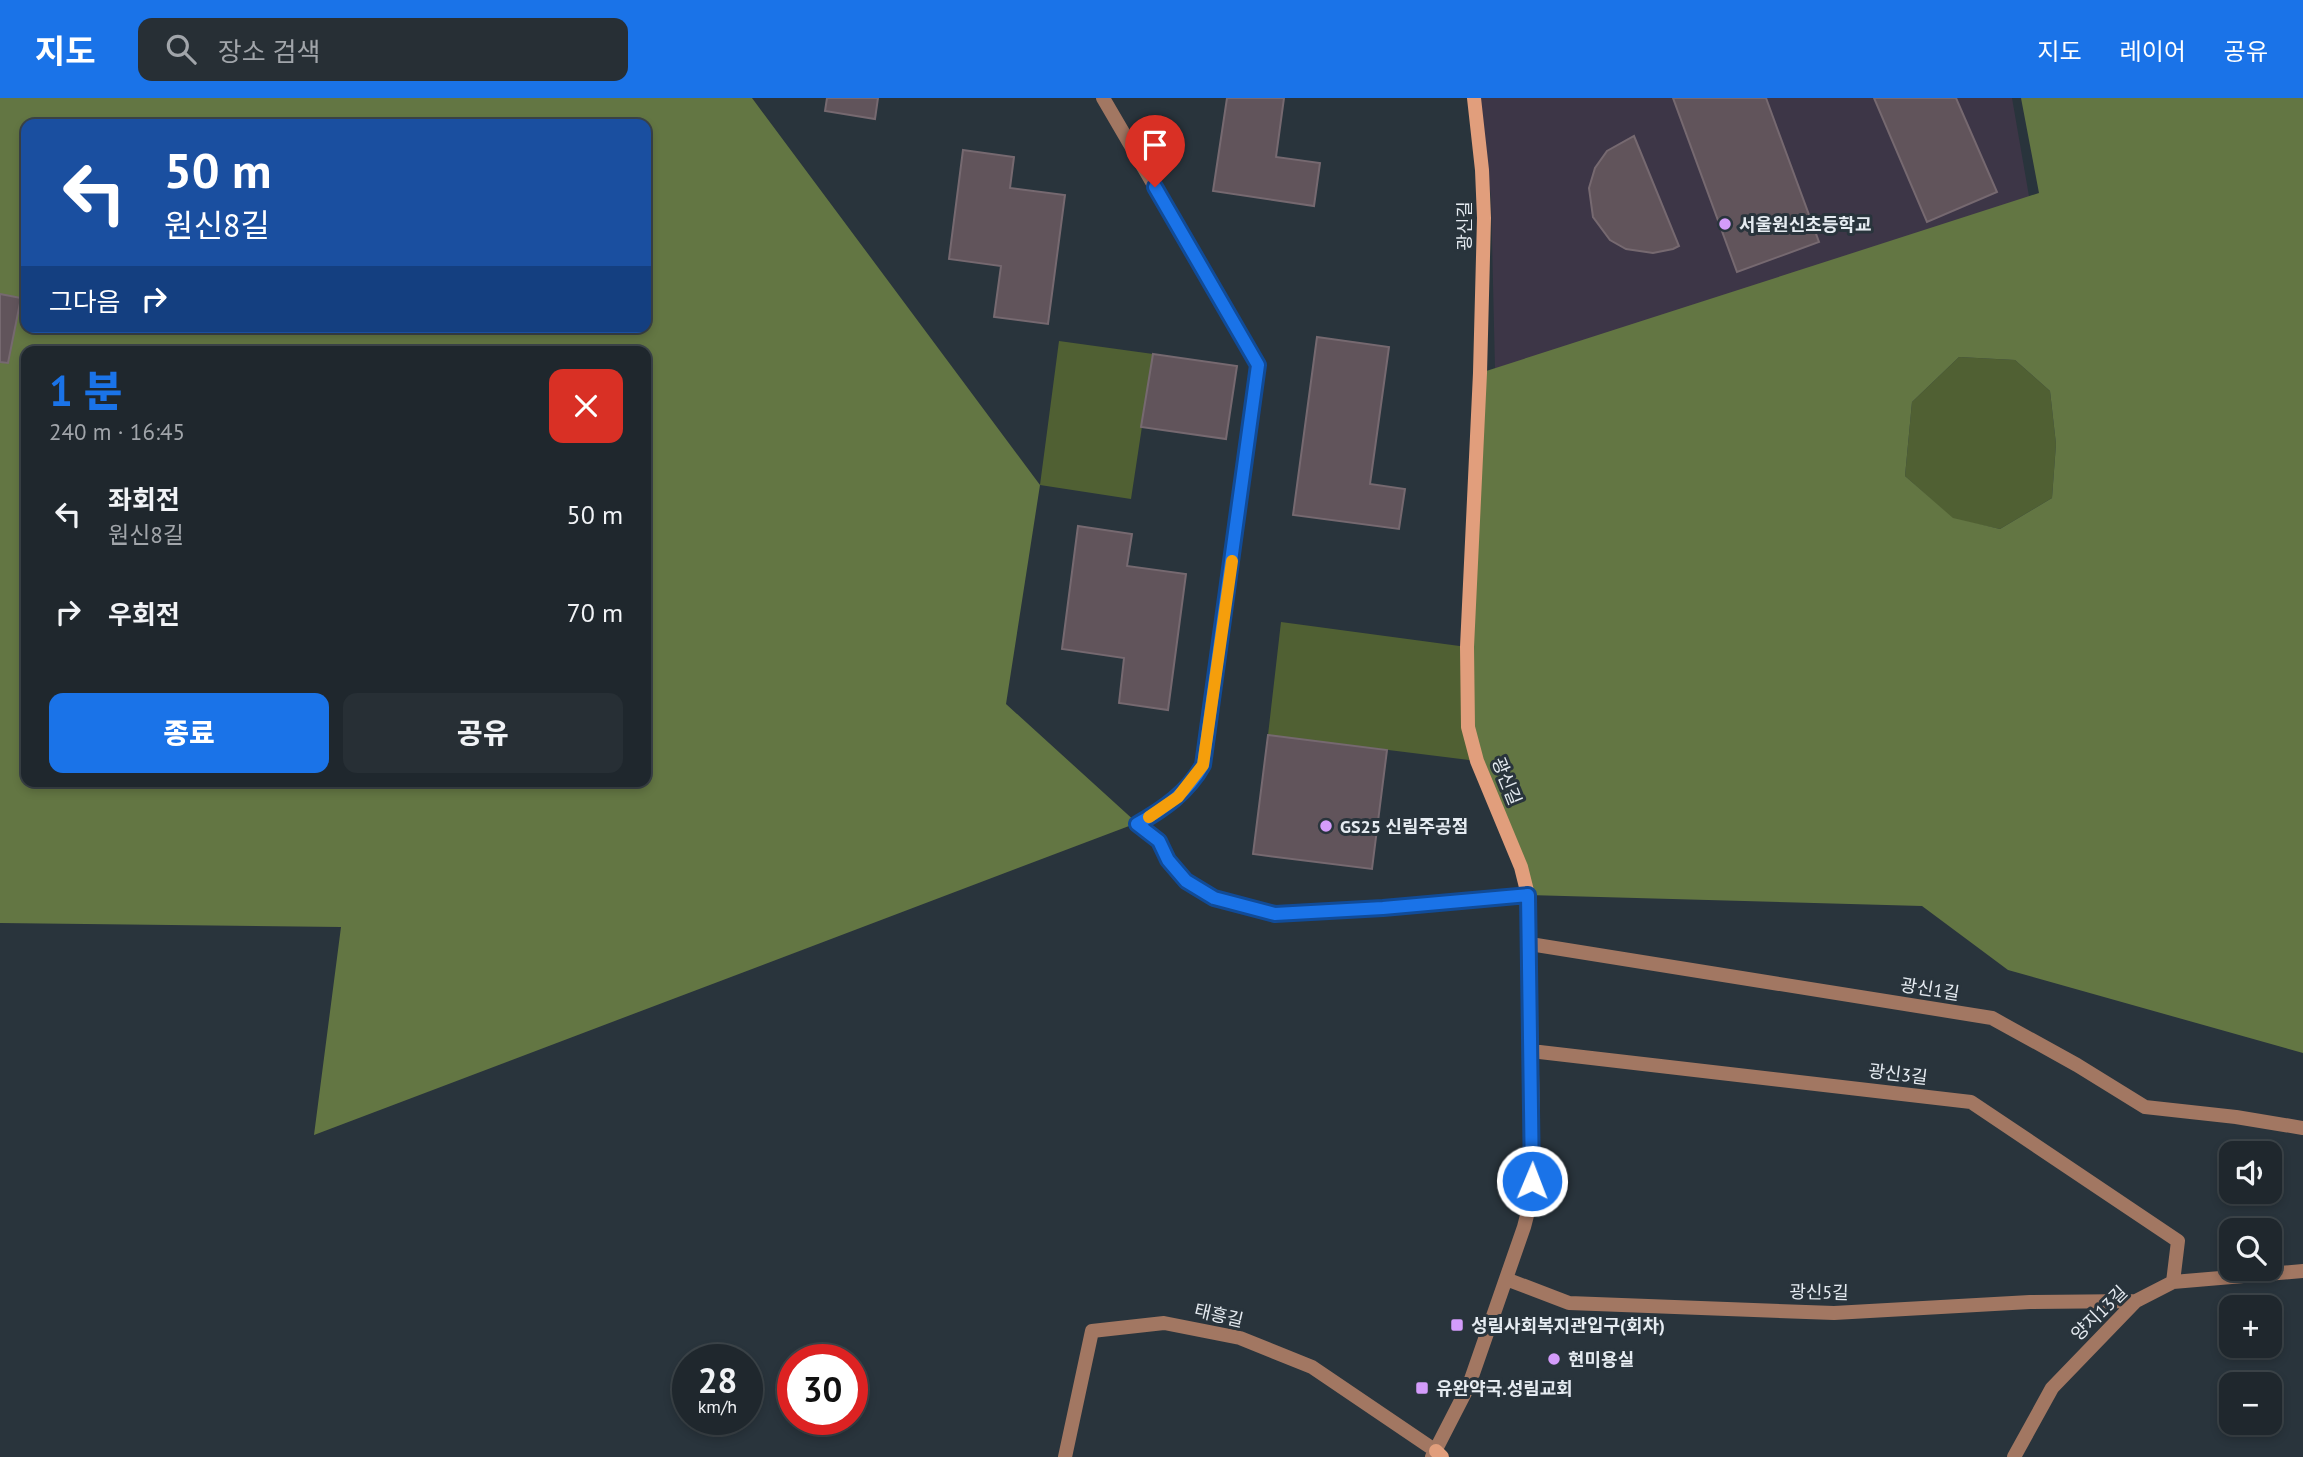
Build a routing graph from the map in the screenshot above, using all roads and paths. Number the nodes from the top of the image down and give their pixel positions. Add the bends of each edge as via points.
1 (1103, 98) edge
2 (1474, 98) edge
3 (1528, 895) junction
4 (1530, 944) junction
5 (1531, 1051) junction
6 (2303, 1128) edge
7 (2303, 1270) edge
8 (1506, 1279) junction
9 (2173, 1282) junction
10 (2136, 1301) junction
11 (1437, 1455) edge
12 (1065, 1457) edge
13 (2014, 1457) edge

1 - 3 street via 1258,365 1203,765 1178,797 1137,824 1159,841 1186,881 1214,898 1275,914
2 - 3 street, 광신길 via 1484,218 1467,647 1468,727
3 - 4 street, 광신길
4 - 5 street, 광신길
4 - 6 street, 광신1길 via 1992,1018 2145,1107
5 - 8 street, 광신길 via 1532,1196
5 - 9 street, 광신3길 via 1971,1102 2178,1241
7 - 9 street, 양지13길
8 - 10 street, 광신5길 via 1569,1303 1834,1313
8 - 11 street, 광신길 via 1469,1385
9 - 10 street, 양지13길
10 - 13 street, 양지13길 via 2052,1388
11 - 12 street, 태흥길 via 1312,1367 1240,1338 1164,1323 1092,1331

